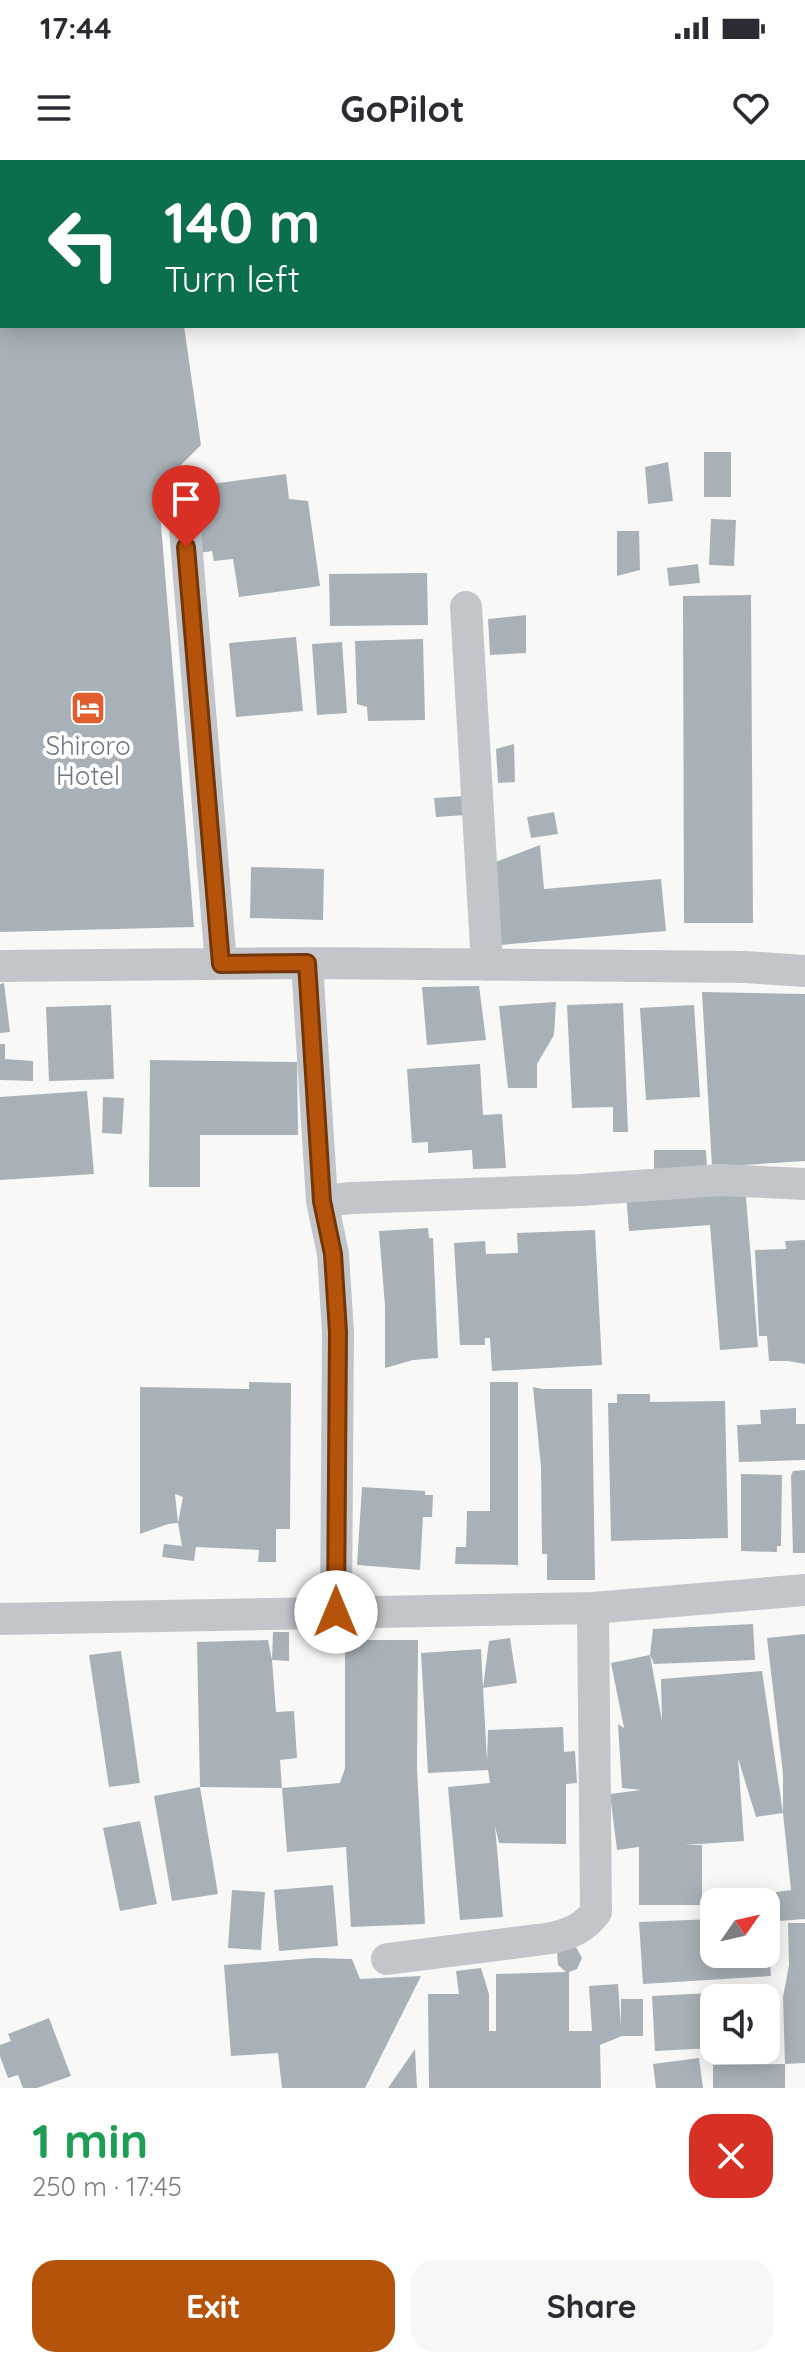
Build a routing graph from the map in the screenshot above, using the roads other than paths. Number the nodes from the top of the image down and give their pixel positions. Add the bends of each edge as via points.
1 (184, 517) dead end
2 (466, 607) dead end
3 (307, 963) junction
4 (221, 964) junction
5 (487, 965) junction
6 (0, 966) edge
7 (805, 971) edge
8 (805, 1184) edge
9 (322, 1201) junction
10 (805, 1590) edge
11 (593, 1608) junction
12 (336, 1612) junction
13 (0, 1619) edge
14 (387, 1959) dead end

1 - 4 street
2 - 5 street
3 - 4 street
3 - 5 street
3 - 9 street
4 - 6 street
5 - 7 street
8 - 9 street via 720,1180
9 - 12 street via 333,1254 338,1332
10 - 11 street
11 - 12 street
11 - 14 street via 596,1912 573,1932 552,1938
12 - 13 street

